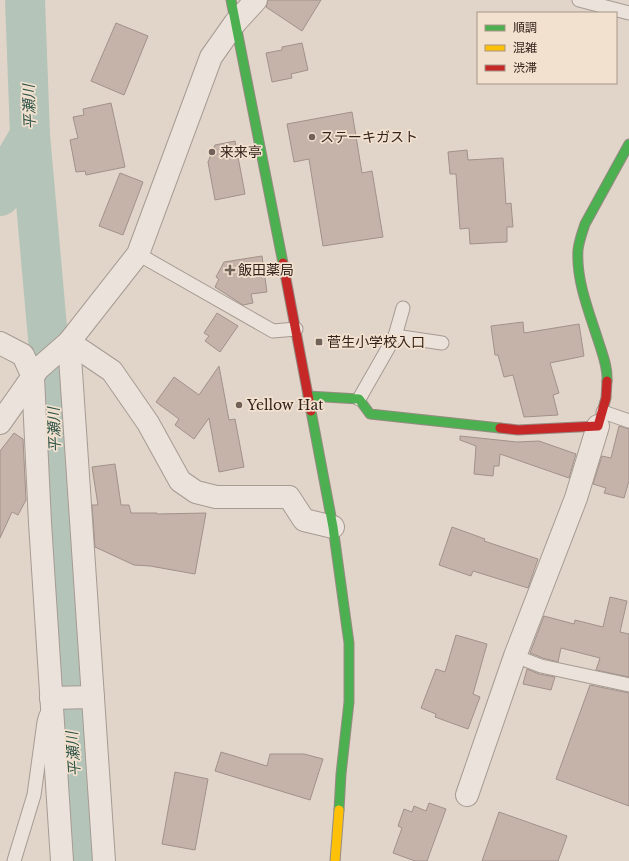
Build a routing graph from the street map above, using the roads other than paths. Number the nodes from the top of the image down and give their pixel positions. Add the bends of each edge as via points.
1 (231, 0) edge
2 (256, 0) edge
3 (579, 0) edge
4 (629, 13) edge
5 (235, 23) junction
6 (629, 144) edge
7 (138, 254) junction
8 (403, 308) dead end
9 (296, 329) junction
10 (395, 336) junction
11 (0, 343) edge
12 (66, 343) junction
13 (442, 343) dead end
14 (36, 373) junction
15 (308, 396) junction
16 (360, 400) junction
17 (600, 419) junction
18 (629, 421) edge
19 (0, 422) edge
20 (333, 527) junction
21 (515, 656) junction
22 (629, 685) edge
23 (93, 697) junction
24 (51, 698) junction
25 (467, 795) dead end
26 (14, 861) edge
27 (62, 861) edge
28 (104, 861) edge
29 (335, 861) edge

1 - 5 street
2 - 5 street
3 - 4 lane
5 - 7 street via 211,57
5 - 9 street
6 - 17 street via 584,227 578,250 580,279 607,369 607,395
7 - 9 lane via 274,331
7 - 12 street
8 - 10 lane
9 - 15 street
10 - 13 lane
10 - 16 lane
11 - 14 street via 22,355
12 - 14 street
12 - 20 street via 112,371 148,423 180,481 196,492 216,497 289,497 304,520
12 - 23 street
14 - 19 street
14 - 24 street via 40,523
15 - 16 street
15 - 20 street
16 - 17 street via 370,414 518,430
17 - 18 lane
17 - 21 street via 576,498
20 - 29 street via 349,644 349,702
21 - 22 lane via 541,666
21 - 25 street
23 - 24 street
23 - 28 street
24 - 26 lane via 44,722 34,795
24 - 27 street

